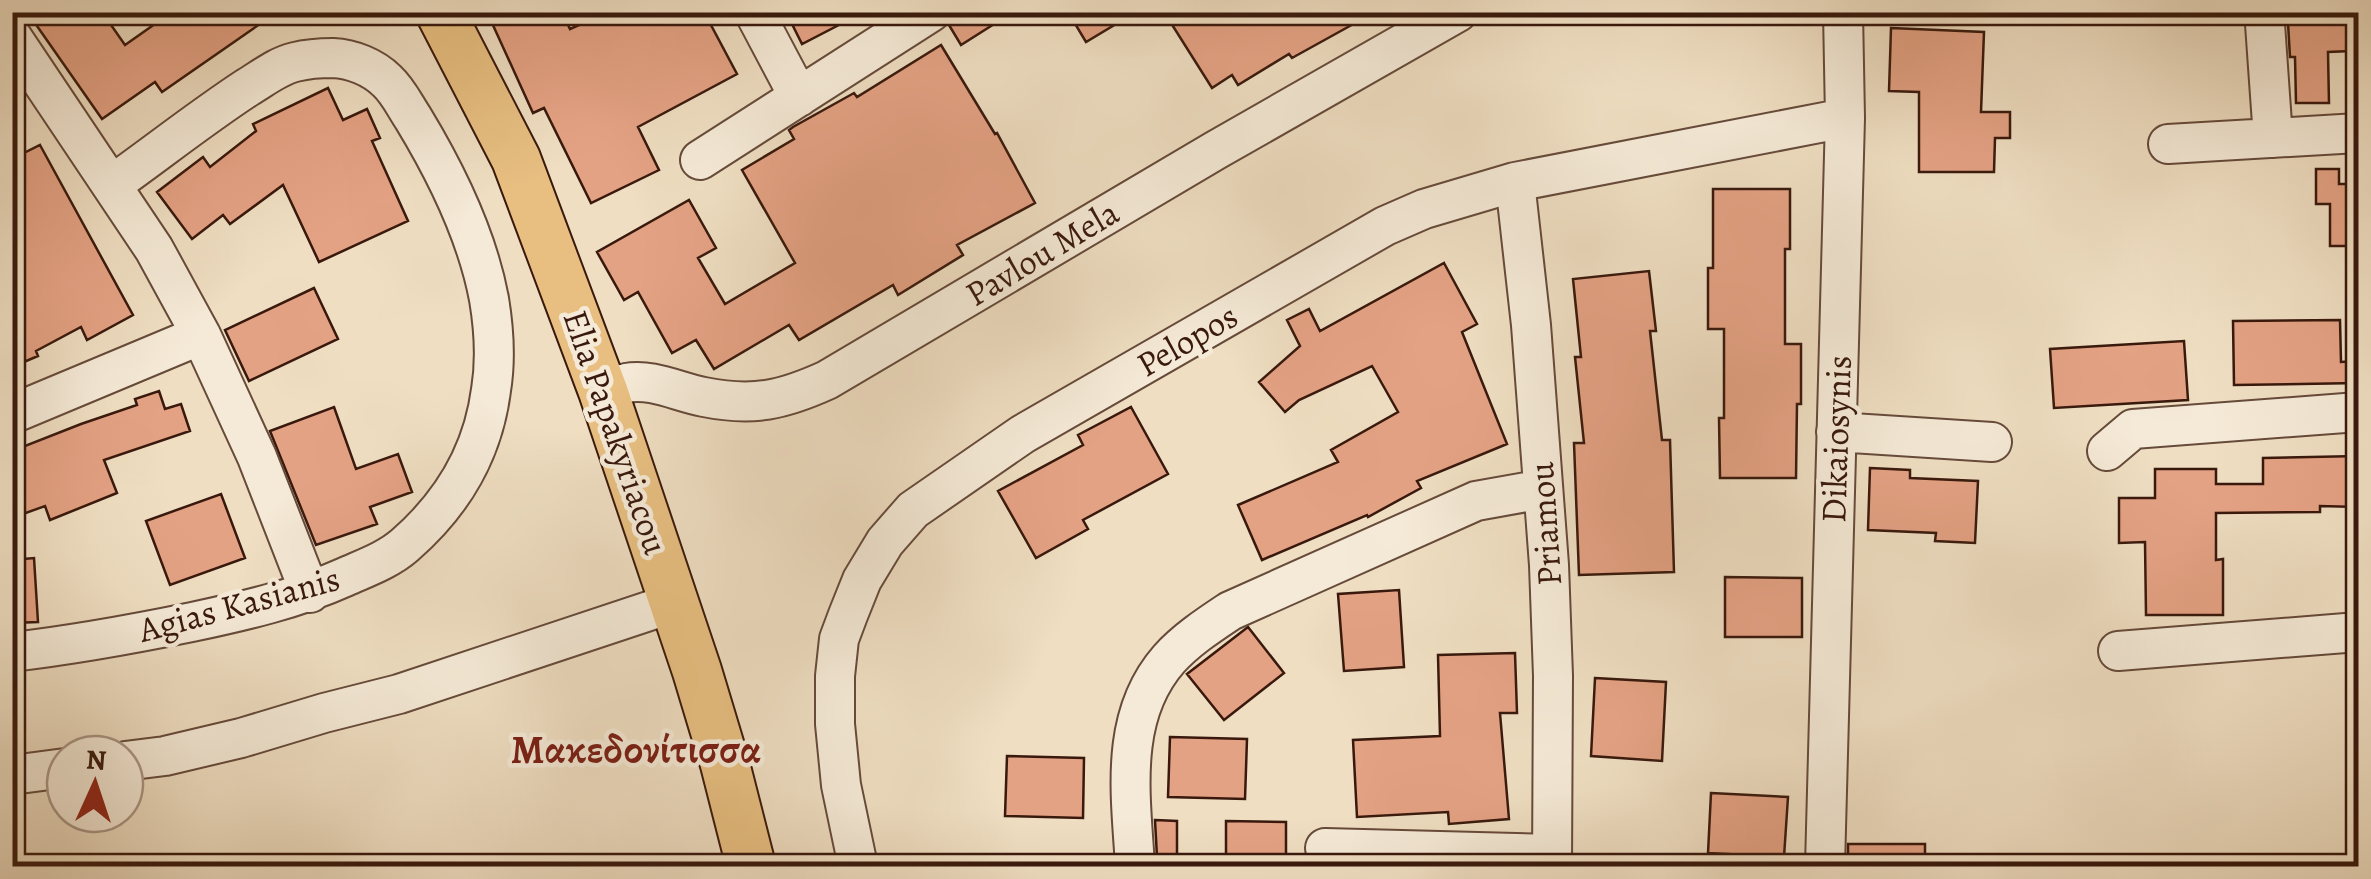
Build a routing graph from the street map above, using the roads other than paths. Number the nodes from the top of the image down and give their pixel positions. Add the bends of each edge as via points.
1 (440, 12) edge
2 (754, 12) edge
3 (931, 12) edge
4 (1458, 12) edge
5 (1843, 12) edge
6 (2266, 24) dead end
7 (12, 37) edge
8 (799, 97) junction
9 (1845, 118) junction
10 (2358, 133) edge
11 (2273, 138) junction
12 (2168, 144) dead end
13 (700, 160) dead end
14 (1515, 182) junction
15 (113, 184) junction
16 (201, 335) junction
17 (603, 391) junction
18 (2358, 412) edge
19 (12, 414) edge
20 (1836, 432) junction
21 (1992, 442) dead end
22 (2107, 450) dead end
23 (1543, 489) junction
24 (310, 593) junction
25 (676, 602) junction
26 (2358, 632) edge
27 (2118, 651) dead end
28 (12, 652) edge
29 (145, 758) edge
30 (45, 771) edge
31 (12, 775) edge
32 (1325, 848) dead end
33 (1552, 861) edge
34 (751, 866) edge
35 (858, 866) edge
36 (1136, 866) edge
37 (1825, 866) edge

1 - 17 main road, Elia Papakyriacou via 516,158
2 - 8 street
3 - 8 street
4 - 17 street, Pavlou Mela via 828,380 780,399 748,402 651,382
5 - 9 street, Dikaiosynis
6 - 11 street
7 - 15 street
8 - 13 street
9 - 14 street, Pelopos
9 - 20 street, Dikaiosynis
10 - 11 street
11 - 12 street
14 - 23 street, Priamou
14 - 35 street, Pelopos via 1385,226 1024,434 913,510 862,580 840,639 835,724
15 - 16 street
15 - 24 street, Agias Kasianis via 270,73 292,62 338,58 386,78 454,192 493,327 492,388 479,442 447,501 401,548
16 - 19 street
16 - 24 street
17 - 25 main road, Elia Papakyriacou
18 - 22 street via 2133,429
20 - 21 street
20 - 37 street, Dikaiosynis
23 - 33 street, Priamou via 1553,660
23 - 36 street via 1476,501 1230,611 1168,660 1136,717 1130,749
24 - 28 street, Agias Kasianis via 130,635
25 - 29 street via 399,694
25 - 34 main road, Elia Papakyriacou
26 - 27 street
30 - 31 street
32 - 33 street

